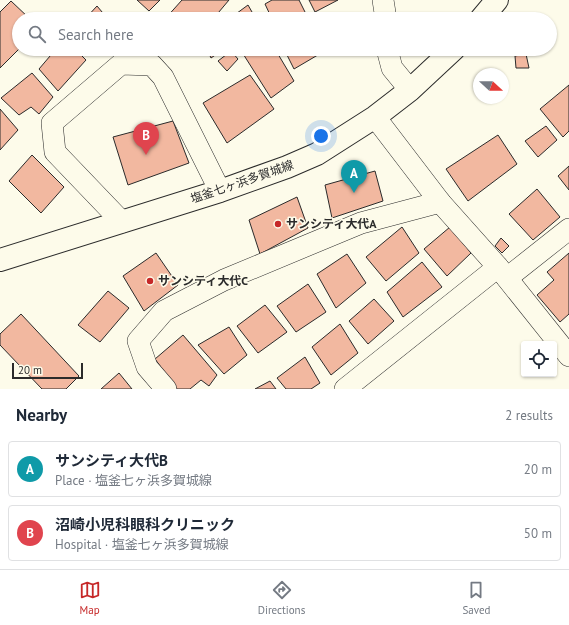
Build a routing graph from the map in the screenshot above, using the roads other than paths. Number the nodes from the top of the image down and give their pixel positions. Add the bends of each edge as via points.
1 (383, 0) edge
2 (497, 0) edge
3 (385, 12) edge
4 (487, 12) edge
5 (389, 56) edge
6 (446, 56) edge
7 (410, 90) junction
8 (375, 117) junction
9 (220, 191) junction
10 (440, 202) junction
11 (122, 222) junction
12 (569, 229) edge
13 (0, 260) edge
14 (503, 273) junction
15 (569, 356) edge
16 (166, 389) edge
17 (345, 389) edge

1 - 3 street
2 - 4 main road
5 - 7 street via 392,68
6 - 7 main road, 塩釜七ヶ浜多賀城線
7 - 8 main road, 塩釜七ヶ浜多賀城線
8 - 9 main road, 塩釜七ヶ浜多賀城線 via 317,154
8 - 10 street
9 - 11 main road, 塩釜七ヶ浜多賀城線
9 - 11 street via 163,77 152,65 121,64 52,123 55,152
10 - 14 street
10 - 16 street via 361,223 224,280 164,311 138,341 147,367
11 - 13 main road, 塩釜七ヶ浜多賀城線
12 - 14 street
14 - 15 street
14 - 17 street

